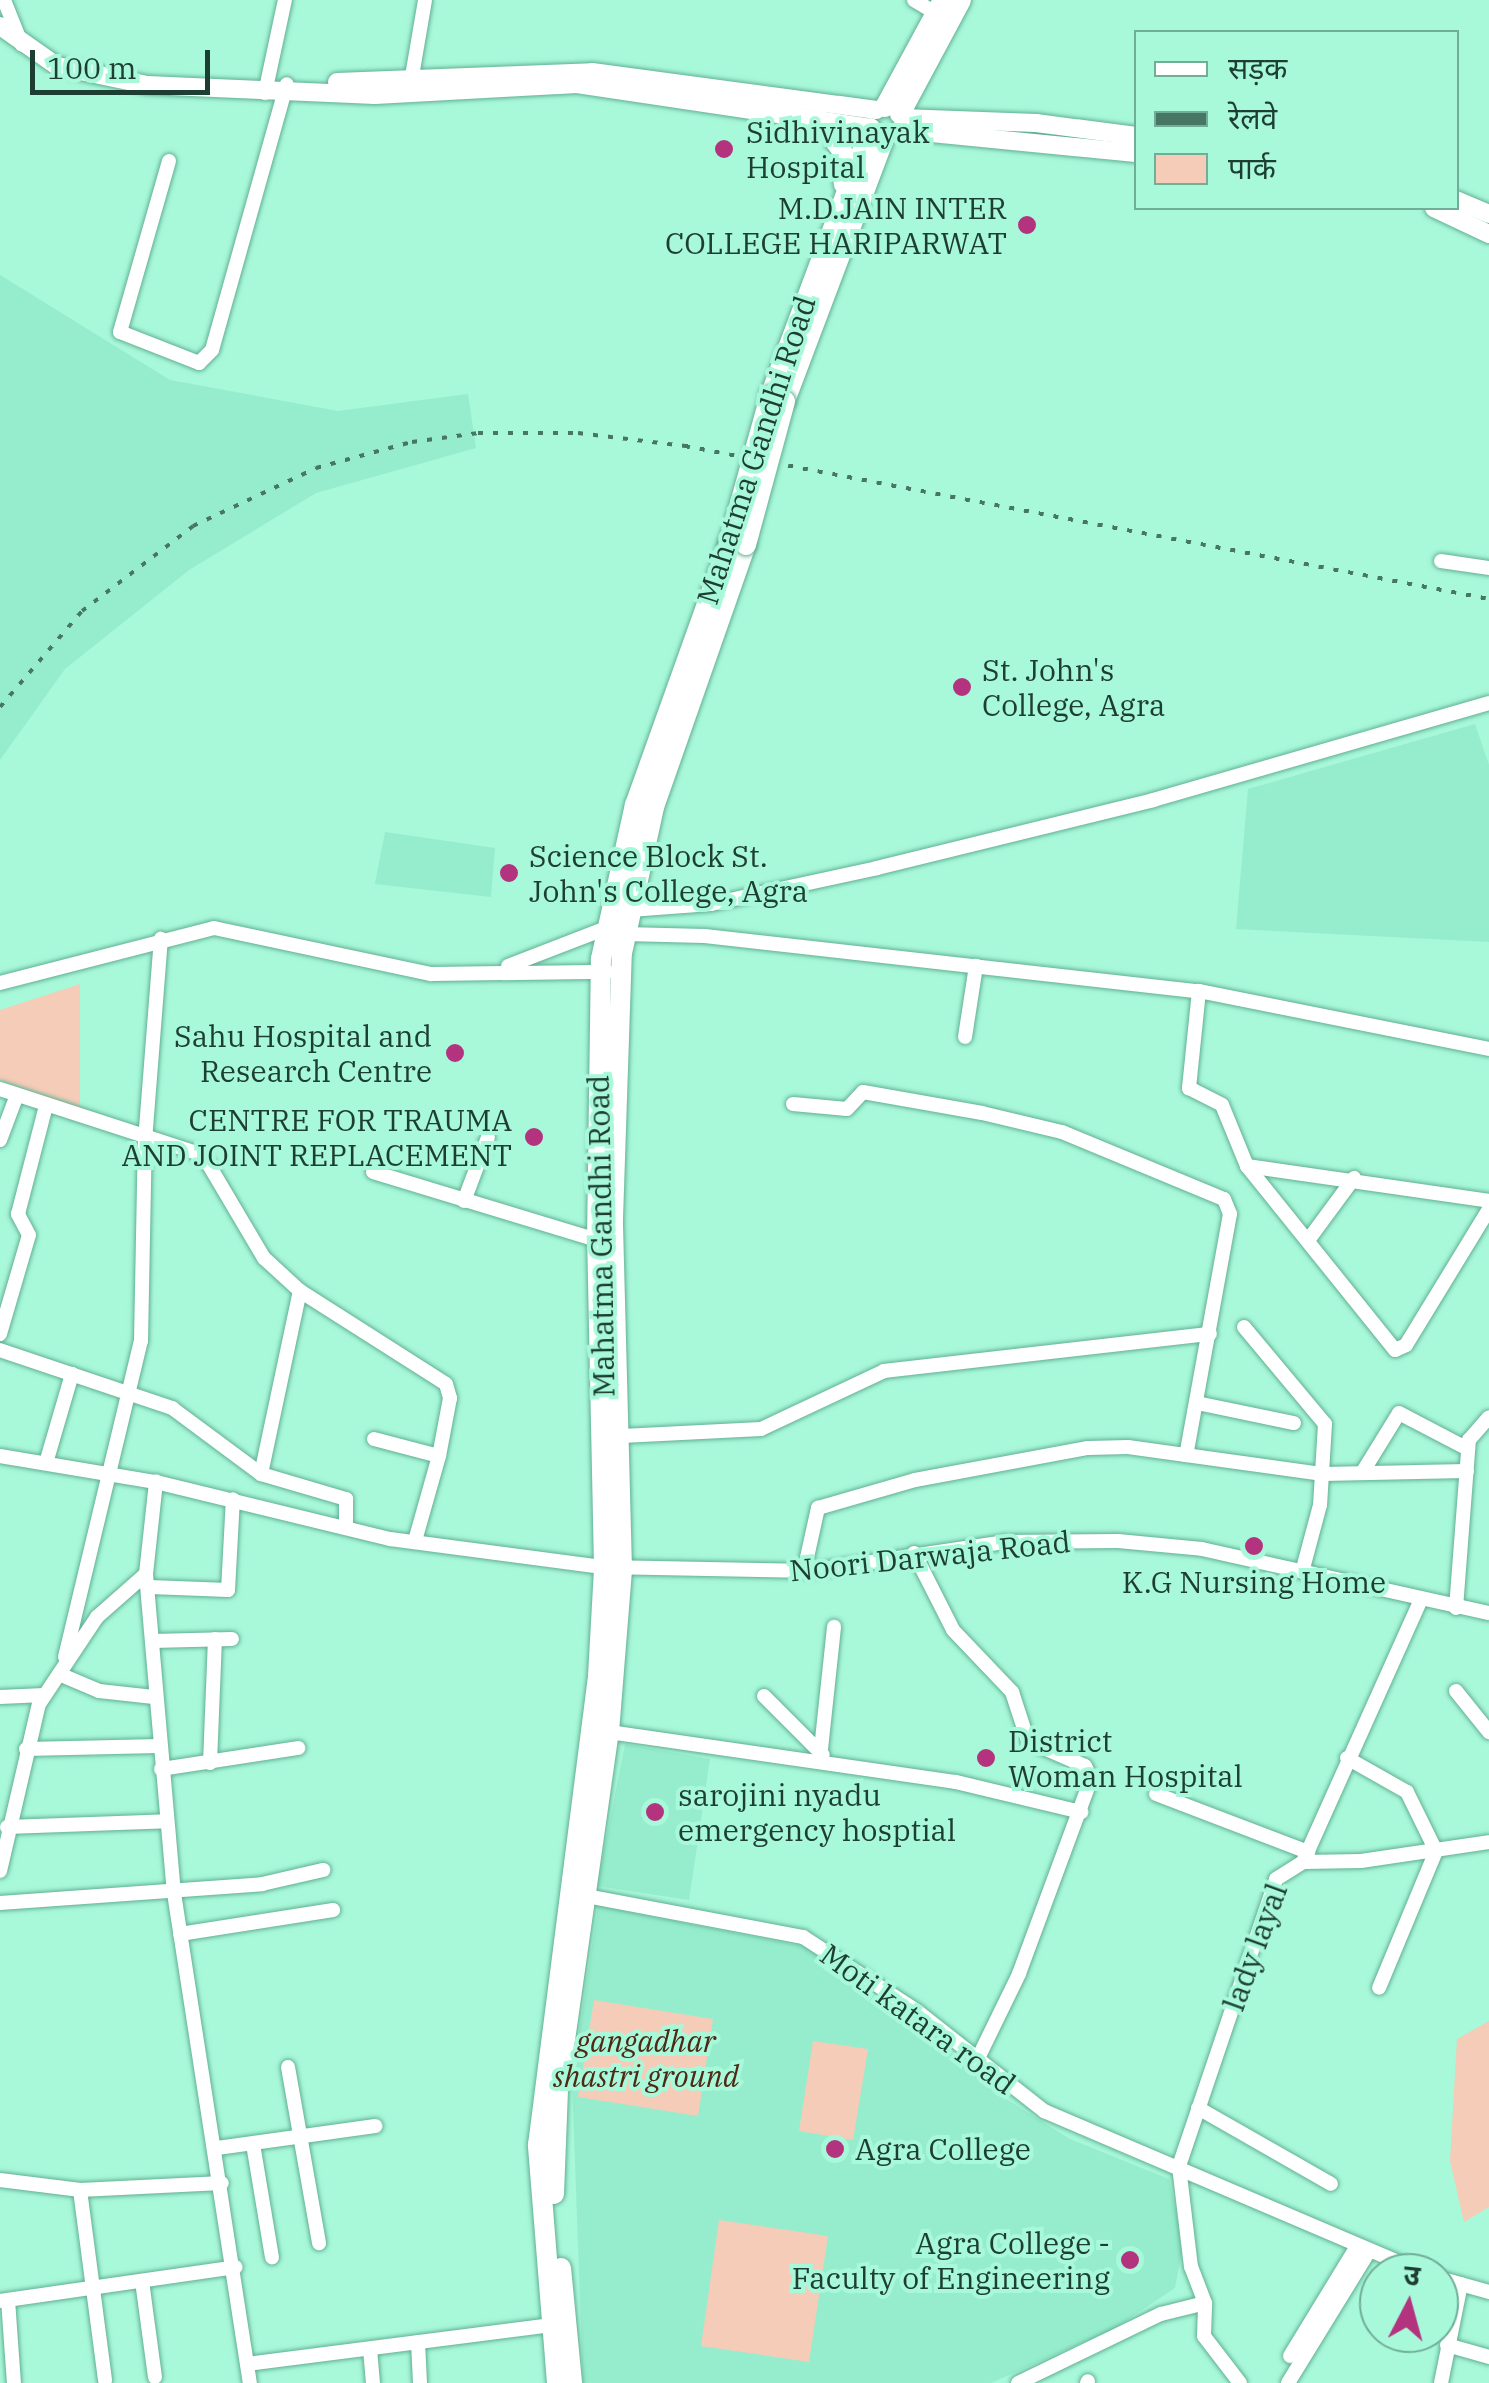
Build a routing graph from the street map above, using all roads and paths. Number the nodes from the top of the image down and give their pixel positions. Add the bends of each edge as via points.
1 (285, 0) edge
2 (425, 0) edge
3 (914, 0) edge
4 (961, 0) edge
5 (4, 1) edge
6 (939, 6) edge
7 (0, 26) edge
8 (22, 46) junction
9 (410, 85) junction
10 (654, 86) junction
11 (271, 89) junction
12 (819, 119) junction
13 (888, 121) junction
14 (1134, 136) edge
15 (1134, 153) edge
16 (169, 161) dead end
17 (844, 191) junction
18 (1459, 201) edge
19 (1438, 210) edge
20 (1489, 214) edge
21 (1489, 234) edge
22 (778, 398) junction
23 (737, 544) junction
24 (1441, 562) dead end
25 (1489, 568) edge
26 (1489, 703) edge
27 (677, 907) junction
28 (630, 910) junction
29 (614, 932) junction
30 (680, 936) junction
31 (161, 938) junction
32 (976, 966) junction
33 (498, 970) junction
34 (611, 972) junction
35 (0, 983) edge
36 (1198, 991) junction
37 (965, 1037) dead end
38 (1489, 1049) edge
39 (0, 1088) edge
40 (16, 1096) junction
41 (793, 1104) dead end
42 (46, 1106) junction
43 (488, 1137) dead end
44 (0, 1140) edge
45 (146, 1141) junction
46 (1247, 1166) junction
47 (373, 1172) dead end
48 (1354, 1178) junction
49 (1489, 1200) edge
50 (464, 1201) junction
51 (1489, 1209) edge
52 (1309, 1239) junction
53 (596, 1240) junction
54 (300, 1291) junction
55 (1244, 1327) dead end
56 (0, 1334) edge
57 (1210, 1334) junction
58 (0, 1350) edge
59 (72, 1374) junction
60 (128, 1391) junction
61 (1198, 1403) junction
62 (1489, 1417) edge
63 (1294, 1423) dead end
64 (622, 1436) junction
65 (374, 1439) dead end
66 (1468, 1449) junction
67 (1186, 1455) junction
68 (0, 1456) edge
69 (439, 1456) junction
70 (46, 1463) junction
71 (1467, 1471) junction
72 (1362, 1472) junction
73 (106, 1474) junction
74 (262, 1474) junction
75 (1322, 1474) junction
76 (156, 1482) junction
77 (234, 1500) junction
78 (346, 1527) junction
79 (415, 1541) junction
80 (914, 1554) junction
81 (613, 1568) junction
82 (804, 1571) junction
83 (1302, 1572) junction
84 (148, 1581) junction
85 (1420, 1602) junction
86 (1456, 1608) junction
87 (1489, 1613) edge
88 (834, 1627) dead end
89 (232, 1638) dead end
90 (215, 1639) junction
91 (152, 1642) junction
92 (65, 1657) junction
93 (59, 1674) junction
94 (1456, 1692) dead end
95 (44, 1695) junction
96 (764, 1696) dead end
97 (0, 1697) edge
98 (154, 1697) junction
99 (609, 1732) junction
100 (1489, 1732) edge
101 (159, 1746) junction
102 (298, 1748) dead end
103 (26, 1749) junction
104 (823, 1755) junction
105 (1347, 1758) junction
106 (210, 1762) junction
107 (162, 1770) junction
108 (1156, 1794) dead end
109 (1081, 1812) junction
110 (168, 1821) junction
111 (7, 1827) junction
112 (1489, 1842) edge
113 (1436, 1851) junction
114 (1305, 1857) junction
115 (324, 1870) dead end
116 (0, 1871) edge
117 (174, 1893) junction
118 (586, 1896) junction
119 (0, 1903) edge
120 (333, 1910) dead end
121 (180, 1934) junction
122 (1379, 1988) dead end
123 (978, 2060) junction
124 (288, 2066) dead end
125 (1198, 2108) junction
126 (375, 2126) dead end
127 (301, 2138) junction
128 (253, 2144) junction
129 (217, 2148) junction
130 (1179, 2166) junction
131 (0, 2180) edge
132 (222, 2183) junction
133 (1331, 2184) dead end
134 (80, 2190) junction
135 (319, 2243) dead end
136 (1362, 2251) junction
137 (1368, 2253) edge
138 (272, 2257) dead end
139 (236, 2267) junction
140 (142, 2281) junction
141 (1461, 2284) joint
142 (88, 2289) junction
143 (1489, 2292) edge
144 (1459, 2293) edge
145 (4, 2300) edge
146 (1205, 2304) junction
147 (560, 2324) junction
148 (418, 2342) junction
149 (370, 2348) junction
150 (1459, 2348) edge
151 (1446, 2353) edge
152 (1290, 2356) dead end
153 (1489, 2357) edge
154 (247, 2364) junction
155 (154, 2377) dead end
156 (105, 2380) dead end
157 (14, 2383) edge
158 (250, 2383) edge
159 (373, 2383) edge
160 (420, 2383) edge
161 (557, 2383) edge
162 (572, 2383) edge
163 (1018, 2383) edge
164 (1240, 2383) edge
165 (1288, 2383) edge
166 (1441, 2383) edge

1 - 11 street
2 - 9 street
3 - 6 street
4 - 13 highway, Mahatma Gandhi Road
5 - 8 street
6 - 13 highway, Mahatma Gandhi Road
7 - 8 main road
8 - 11 main road via 93,76
9 - 10 main road via 592,72
9 - 11 main road
10 - 12 main road
10 - 13 main road
11 - 16 street via 212,350 200,363 120,332
12 - 13 main road
12 - 17 highway via 842,151
13 - 14 main road via 1036,123
13 - 15 main road
13 - 17 highway, Mahatma Gandhi Road
13 - 22 highway, Mahatma Gandhi Road
17 - 22 highway, Mahatma Gandhi Road
18 - 20 main road
19 - 21 main road
22 - 23 highway, Mahatma Gandhi Road, bridge
23 - 28 highway, Mahatma Gandhi Road via 654,807
23 - 29 highway, Mahatma Gandhi Road via 635,804
24 - 25 street
26 - 27 street via 1154,800 877,868
27 - 28 street
27 - 30 street
28 - 29 highway, Mahatma Gandhi Road
29 - 30 street
29 - 33 street
29 - 34 highway, Mahatma Gandhi Road
30 - 32 street
31 - 33 street via 214,928 431,974
31 - 35 street
31 - 45 street
32 - 36 street
32 - 37 street
33 - 34 street
34 - 53 highway, Mahatma Gandhi Road
34 - 64 highway, Mahatma Gandhi Road
36 - 38 street
36 - 46 street via 1188,1085 1222,1105
39 - 40 street
40 - 42 street
40 - 44 street
41 - 57 street via 844,1110 863,1092 982,1113 1062,1132 1214,1192 1230,1214
42 - 45 street
42 - 56 street via 18,1214 29,1235
43 - 50 street
45 - 54 street via 202,1155 249,1238
45 - 60 street via 143,1321
46 - 48 street
46 - 52 street
47 - 50 street
48 - 49 street
48 - 52 street
50 - 53 street
51 - 52 street via 1400,1351
53 - 81 highway, Mahatma Gandhi Road
54 - 69 street via 446,1384 450,1398
54 - 74 street
55 - 75 street via 1325,1424
57 - 61 street
57 - 64 street via 897,1368 761,1429
58 - 59 street
59 - 60 street
59 - 70 street
60 - 73 street
60 - 74 street via 194,1421
61 - 63 street
61 - 67 street
62 - 66 street via 1473,1430
64 - 81 highway, Mahatma Gandhi Road
65 - 69 street
66 - 71 street
66 - 72 street via 1399,1412
67 - 75 street
67 - 82 street via 1088,1448 915,1480 818,1508
68 - 70 street, Noori Darwaja Road
69 - 79 street
70 - 73 street, Noori Darwaja Road
71 - 72 street
71 - 86 street
72 - 75 street
73 - 76 street, Noori Darwaja Road
73 - 92 street
74 - 78 street via 346,1499
75 - 83 street
76 - 77 street, Noori Darwaja Road
76 - 84 street
77 - 78 street, Noori Darwaja Road
77 - 84 street via 228,1590
78 - 79 street, Noori Darwaja Road
79 - 81 street, Noori Darwaja Road
80 - 82 street, Noori Darwaja Road
80 - 83 street, Noori Darwaja Road via 1004,1542 1118,1541 1202,1548
80 - 109 street via 953,1630 1012,1692 1028,1741 1090,1772
81 - 82 street, Noori Darwaja Road
81 - 99 highway, Mahatma Gandhi Road
81 - 147 highway, Mahatma Gandhi Road via 538,2144
83 - 85 street, Noori Darwaja Road
84 - 91 street
84 - 92 street via 97,1617
85 - 86 street, Noori Darwaja Road
85 - 105 street
86 - 87 street, Noori Darwaja Road
88 - 104 street
89 - 90 street
90 - 91 street
90 - 106 street
91 - 98 street
92 - 93 street
93 - 95 street
93 - 98 street via 99,1692
94 - 100 street
95 - 97 street
95 - 103 street
96 - 104 street
98 - 101 street
99 - 104 street
99 - 118 highway, Mahatma Gandhi Road
101 - 103 street
101 - 107 street
102 - 106 street
103 - 111 street
104 - 109 street
105 - 113 street via 1407,1792
105 - 114 street
106 - 107 street
107 - 110 street
108 - 114 street
109 - 123 street via 1020,1974
110 - 111 street
110 - 117 street
111 - 116 street
112 - 113 street, lady layal
113 - 114 street, lady layal
113 - 122 street
114 - 125 street, lady layal via 1276,1879
115 - 117 street
117 - 119 street
117 - 121 street
118 - 123 street, Moti katara road via 804,1937 833,1951
118 - 147 highway, Mahatma Gandhi Road via 554,2140
120 - 121 street
121 - 129 street
123 - 130 street, Moti katara road via 1044,2111
124 - 127 street
125 - 130 street, lady layal
125 - 133 street
126 - 127 street
127 - 128 street
127 - 135 street
128 - 129 street
128 - 138 street
129 - 132 street
130 - 136 street, Moti katara road
130 - 146 street via 1191,2267
131 - 134 street
132 - 134 street
132 - 139 street
134 - 142 street
136 - 137 street, Moti katara road
136 - 152 street
136 - 165 street
139 - 140 street
139 - 154 street
140 - 142 street
140 - 155 street
141 - 143 street
141 - 144 street
142 - 145 street
142 - 156 street
145 - 157 street
146 - 163 street via 1161,2314
146 - 164 street via 1206,2342
147 - 148 street
147 - 161 highway, Mahatma Gandhi Road
147 - 162 highway, Mahatma Gandhi Road
148 - 149 street
148 - 160 street
149 - 154 street
149 - 159 street
150 - 153 street
151 - 166 street
154 - 158 street

